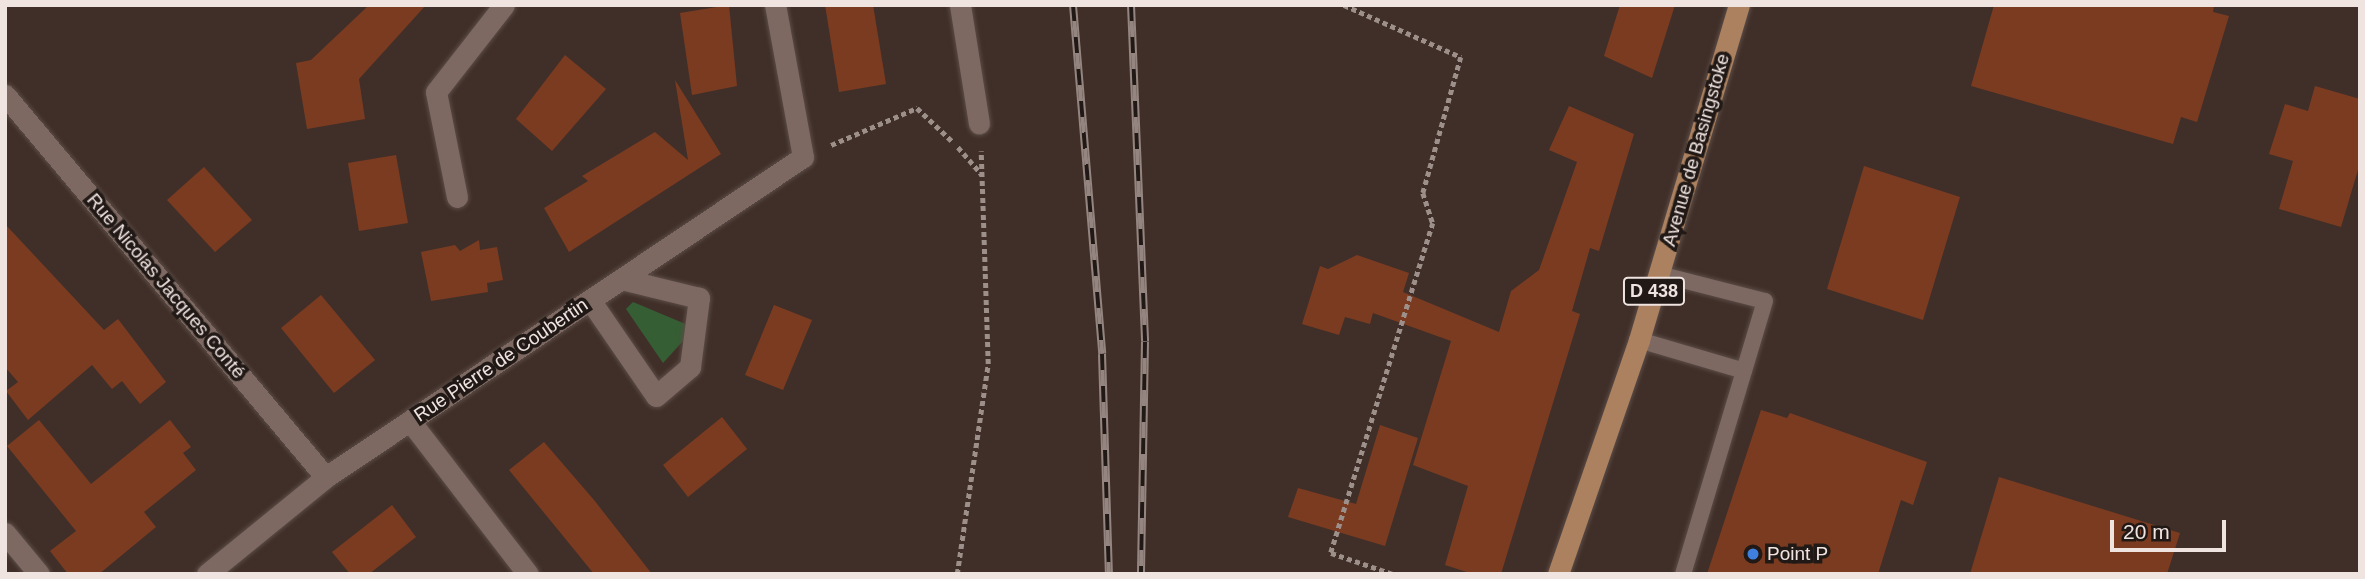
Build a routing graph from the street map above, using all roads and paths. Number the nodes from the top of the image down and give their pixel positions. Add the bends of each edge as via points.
1 (504, 5) edge
2 (775, 5) edge
3 (960, 5) edge
4 (1344, 5) edge
5 (1739, 5) edge
6 (5, 95) edge
7 (979, 123) joint
8 (803, 157) junction
9 (983, 175) junction
10 (457, 197) dead end
11 (1659, 274) junction
12 (621, 279) junction
13 (590, 300) junction
14 (1639, 340) junction
15 (1744, 370) junction
16 (410, 421) junction
17 (326, 477) junction
18 (5, 533) edge
19 (39, 574) edge
20 (207, 574) edge
21 (528, 574) edge
22 (957, 574) edge
23 (1393, 574) edge
24 (1559, 574) edge
25 (1684, 574) edge

1 - 10 street via 436,92
2 - 8 street
3 - 7 street
4 - 23 path via 1461,57 1423,193 1433,223 1331,553
5 - 11 main road, Avenue de Basingstoke / D 438
6 - 17 street, Rue Nicolas Jacques Conté
7 - 9 path
8 - 9 path via 917,108
8 - 12 street, Rue Pierre de Coubertin
9 - 22 path via 988,364
11 - 14 main road, Avenue de Basingstoke / D 438
11 - 15 lane via 1765,301
12 - 13 street, Rue Pierre de Coubertin
12 - 13 street via 699,298 690,366 656,396
13 - 16 street, Rue Pierre de Coubertin
14 - 15 lane
14 - 24 main road, Avenue de Basingstoke / D 438
15 - 25 lane
16 - 17 street, Rue Pierre de Coubertin
16 - 21 street
17 - 20 street, Rue Pierre de Coubertin
18 - 19 street

